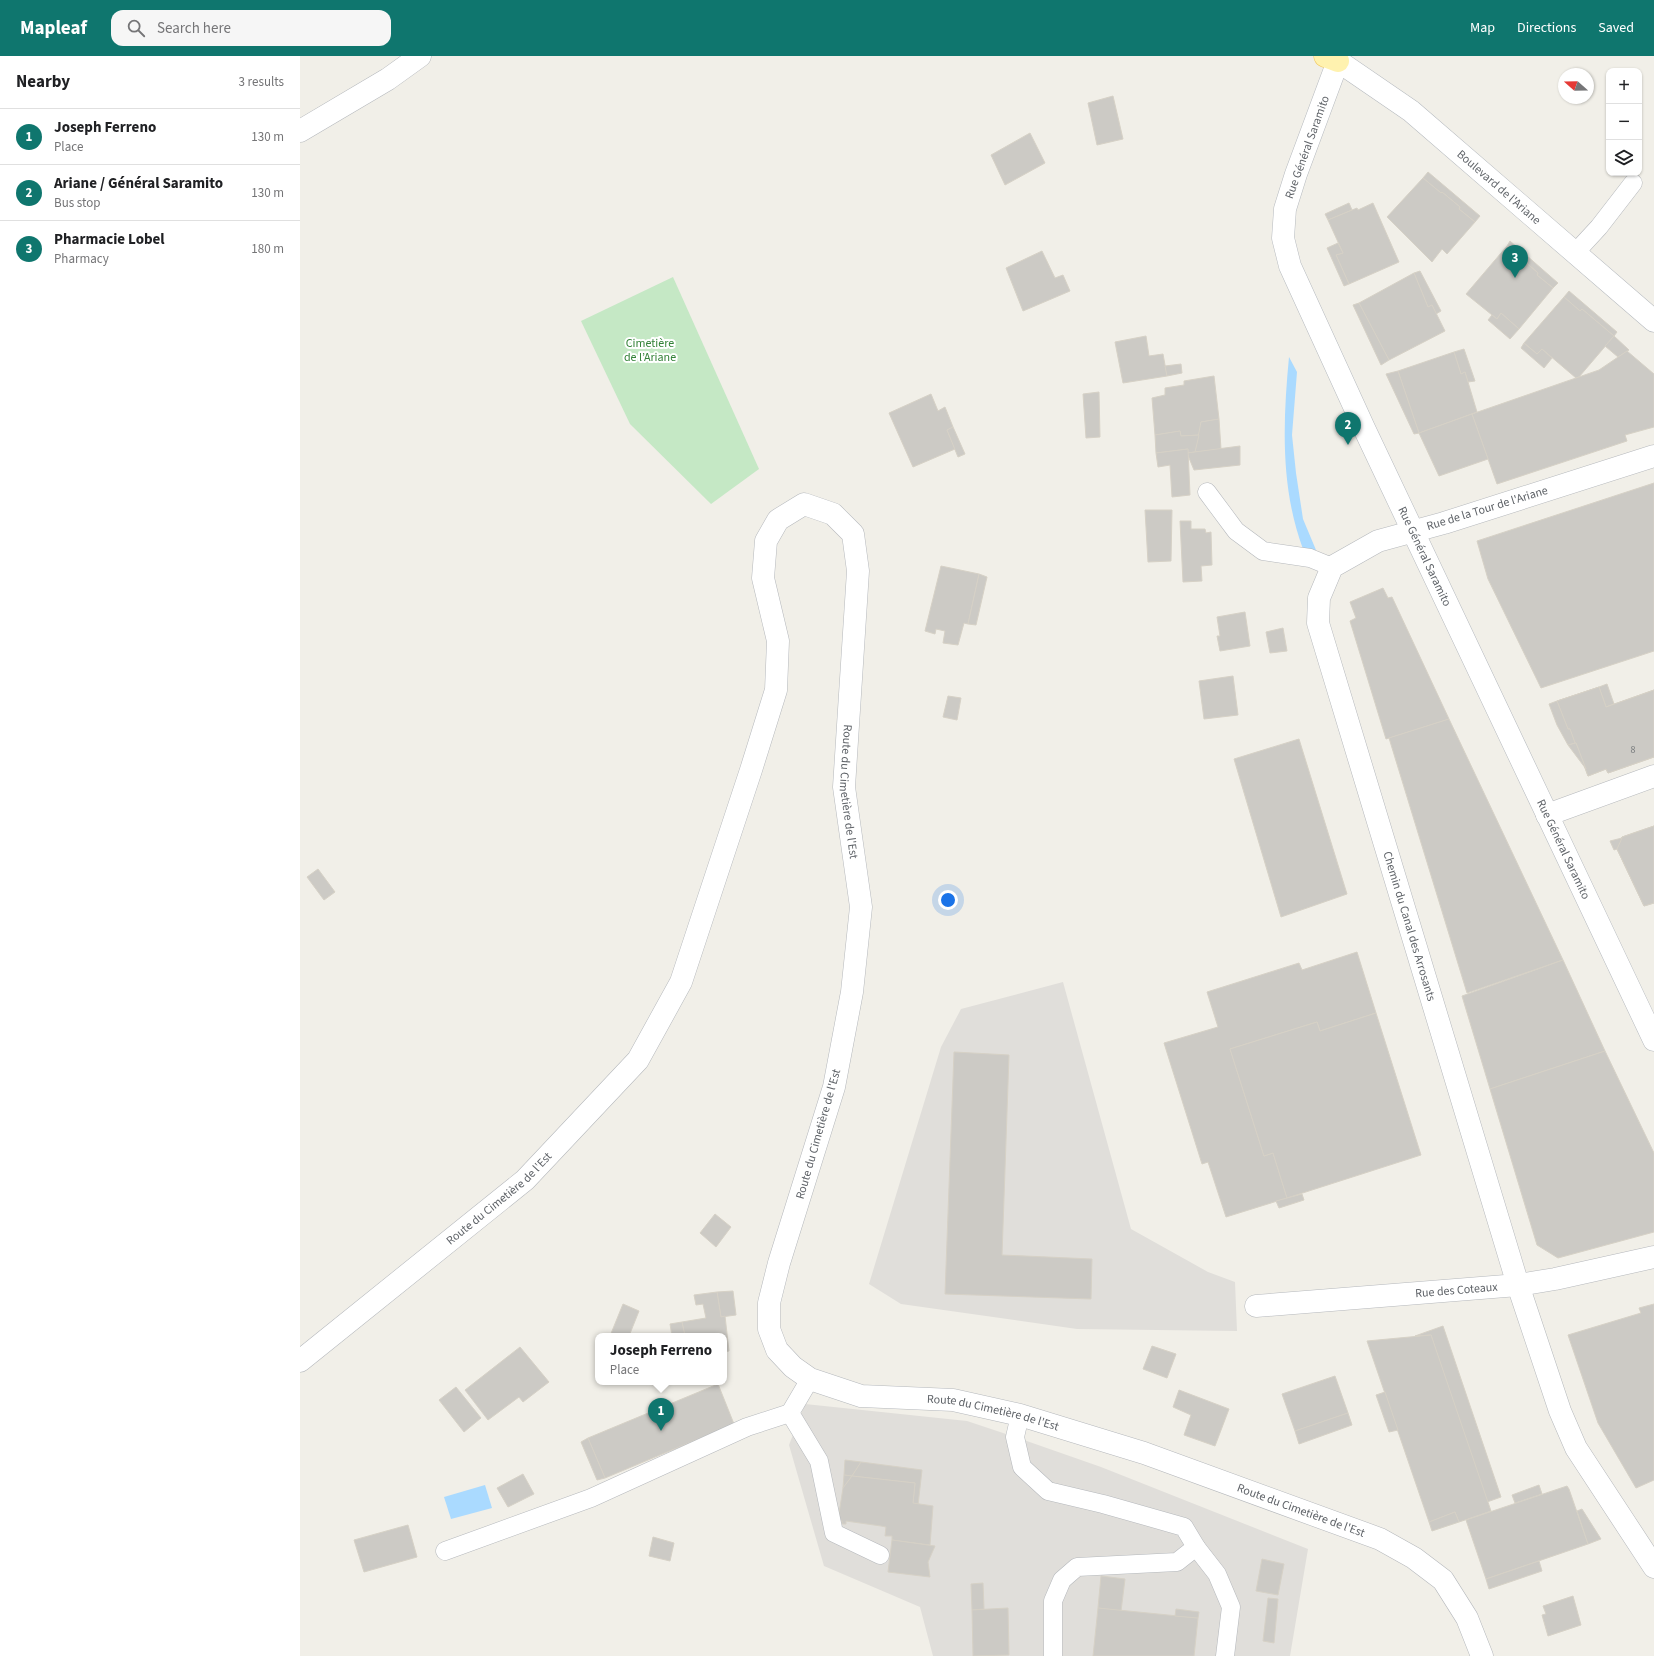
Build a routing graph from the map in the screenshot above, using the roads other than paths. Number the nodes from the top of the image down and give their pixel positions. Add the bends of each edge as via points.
1 (420, 56) edge
2 (1335, 57) edge
3 (300, 131) edge
4 (1633, 183) dead end
5 (1575, 253) junction
6 (1654, 321) edge
7 (1654, 456) edge
8 (1207, 492) dead end
9 (1412, 531) junction
10 (1332, 566) junction
11 (1654, 776) edge
12 (1547, 815) junction
13 (1652, 1030) edge
14 (1654, 1257) edge
15 (1518, 1285) junction
16 (1256, 1306) dead end
17 (300, 1361) edge
18 (810, 1380) junction
19 (790, 1413) junction
20 (1020, 1415) junction
21 (1196, 1547) junction
22 (445, 1551) dead end
23 (880, 1555) dead end
24 (1654, 1567) edge
25 (1053, 1656) edge
26 (1225, 1656) edge
27 (1482, 1656) edge

1 - 3 street via 388,79
2 - 5 street, Boulevard de l'Ariane via 1411,111
2 - 9 street, Rue Général Saramito via 1293,181 1285,209 1283,238 1290,266
4 - 5 lane
5 - 6 street, Boulevard de l'Ariane
7 - 9 street, Rue de la Tour de l'Ariane
8 - 10 lane via 1236,531 1263,551 1310,558
9 - 10 street, Rue de la Tour de l'Ariane via 1378,541
9 - 12 street, Rue Général Saramito
10 - 15 street, Chemin du Canal des Arrosants via 1318,598 1318,623
11 - 12 street
12 - 13 street, Rue Général Saramito
14 - 15 street, Rue des Coteaux
15 - 16 street, Rue des Coteaux
15 - 24 street, Chemin du Canal des Arrosants via 1560,1411 1576,1448
17 - 18 street, Route du Cimetière de l'Est via 525,1180 638,1060 681,982 776,690 778,641 763,578 766,540 778,520 804,504 833,514 854,534 858,570 844,787 861,907 852,992 834,1087 769,1303 769,1329 777,1350
18 - 19 lane
18 - 20 street, Route du Cimetière de l'Est via 861,1396 953,1400
19 - 22 lane via 746,1427 591,1498
19 - 23 lane via 819,1460 834,1533
20 - 21 lane via 1015,1437 1022,1467 1048,1491 1184,1527
20 - 27 street, Route du Cimetière de l'Est via 1144,1453 1380,1539 1414,1558 1443,1580 1467,1618
21 - 25 lane via 1178,1562 1077,1567 1062,1580 1053,1601
21 - 26 lane via 1217,1574 1231,1607

